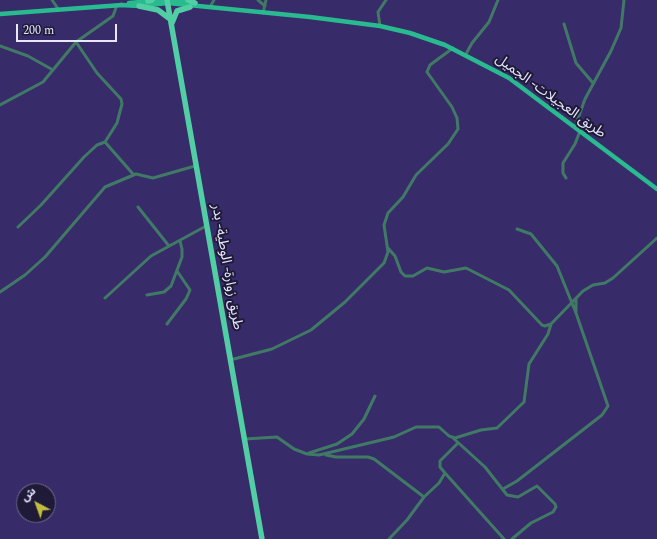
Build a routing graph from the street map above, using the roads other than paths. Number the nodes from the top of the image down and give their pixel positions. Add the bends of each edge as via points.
1 (52, 0) edge
2 (188, 0) edge
3 (214, 0) edge
4 (258, 0) edge
5 (266, 0) edge
6 (386, 0) edge
7 (498, 0) edge
8 (624, 0) edge
9 (150, 1) edge
10 (167, 1) edge
11 (119, 5) junction
12 (192, 5) junction
13 (139, 6) junction
14 (265, 6) junction
15 (209, 7) junction
16 (59, 10) junction
17 (263, 12) junction
18 (0, 14) edge
19 (170, 22) junction
20 (564, 24) dead end
21 (380, 26) junction
22 (76, 42) junction
23 (0, 46) edge
24 (453, 48) junction
25 (466, 54) junction
26 (53, 70) junction
27 (593, 83) junction
28 (0, 105) edge
29 (575, 127) junction
30 (580, 131) junction
31 (105, 142) junction
32 (195, 166) junction
33 (133, 174) junction
34 (566, 178) dead end
35 (657, 189) edge
36 (138, 207) dead end
37 (206, 226) junction
38 (18, 227) dead end
39 (517, 229) dead end
40 (657, 238) edge
41 (180, 241) junction
42 (169, 246) junction
43 (388, 248) junction
44 (177, 271) junction
45 (0, 292) edge
46 (147, 295) dead end
47 (105, 298) dead end
48 (576, 298) junction
49 (572, 303) junction
50 (576, 313) junction
51 (167, 324) dead end
52 (551, 324) junction
53 (542, 325) junction
54 (548, 334) junction
55 (230, 360) junction
56 (375, 396) dead end
57 (452, 437) junction
58 (245, 439) junction
59 (458, 443) junction
60 (308, 454) junction
61 (325, 454) junction
62 (445, 473) junction
63 (503, 490) junction
64 (424, 497) junction
65 (262, 539) edge
66 (389, 539) edge
67 (504, 539) edge
68 (512, 539) edge

1 - 16 street
2 - 12 highway
3 - 15 street
4 - 14 street
5 - 14 street
6 - 21 street via 378,12
7 - 25 street via 489,22 475,38
8 - 27 street via 621,28
9 - 10 main road
9 - 11 main road
10 - 12 main road, طريق العجيلات- الجميل
10 - 13 main road
10 - 19 highway, طريق زوارة- الوطية- بدر
11 - 13 main road
11 - 16 main road
11 - 22 street via 110,18
12 - 15 main road, طريق العجيلات- الجميل
12 - 19 highway via 177,11
13 - 19 highway via 158,10
14 - 17 street
15 - 17 main road, طريق العجيلات- الجميل
16 - 18 main road
17 - 21 main road, طريق العجيلات- الجميل
19 - 32 highway, طريق زوارة- الوطية- بدر
20 - 27 street via 576,63
21 - 24 main road, طريق العجيلات- الجميل
22 - 26 street
22 - 31 street via 97,72 121,99 116,128
23 - 26 street via 28,56
24 - 25 main road, طريق العجيلات- الجميل
24 - 43 street via 430,65 427,72 458,118 458,129 448,144 420,170 403,197 388,213 384,225
25 - 29 main road, طريق العجيلات- الجميل via 509,78
26 - 28 street via 43,82
27 - 29 street
29 - 30 main road, طريق العجيلات- الجميل
30 - 34 street via 563,163
30 - 35 main road, طريق العجيلات- الجميل
31 - 33 street
31 - 38 street via 97,145 84,157
32 - 33 street via 153,178
32 - 37 highway, طريق زوارة- الوطية- بدر
33 - 45 street via 105,187 45,257
36 - 42 street
37 - 41 street
37 - 55 highway, طريق زوارة- الوطية- بدر
39 - 49 street via 531,234 553,260
40 - 48 street via 608,281 590,287
41 - 42 street
41 - 44 street via 182,253
42 - 47 street via 144,261
43 - 53 street via 396,256 401,272 405,276 413,276 427,268 444,272 466,268 509,290
43 - 55 street via 386,259 375,274 315,327 272,349
44 - 46 street via 167,290 160,294
44 - 51 street via 190,290
48 - 49 street
48 - 50 street
49 - 50 street
49 - 52 street
50 - 63 street via 608,409 548,458
52 - 53 street
52 - 54 street
53 - 54 street
54 - 57 street via 529,364 525,399 521,405 497,428
55 - 58 highway, طريق زوارة- الوطية- بدر
56 - 60 street via 364,419 352,434 337,444
57 - 59 street
57 - 61 street via 439,427 416,427 398,436
58 - 60 street via 277,437 294,449
58 - 65 highway, طريق زوارة- الوطية- بدر
59 - 62 street via 440,461 440,467
59 - 63 street
60 - 61 street
61 - 64 street via 374,459
62 - 64 street via 439,483
62 - 67 street
63 - 68 street via 510,496 518,497 533,487 539,487 556,507 553,512 532,523
64 - 66 street

